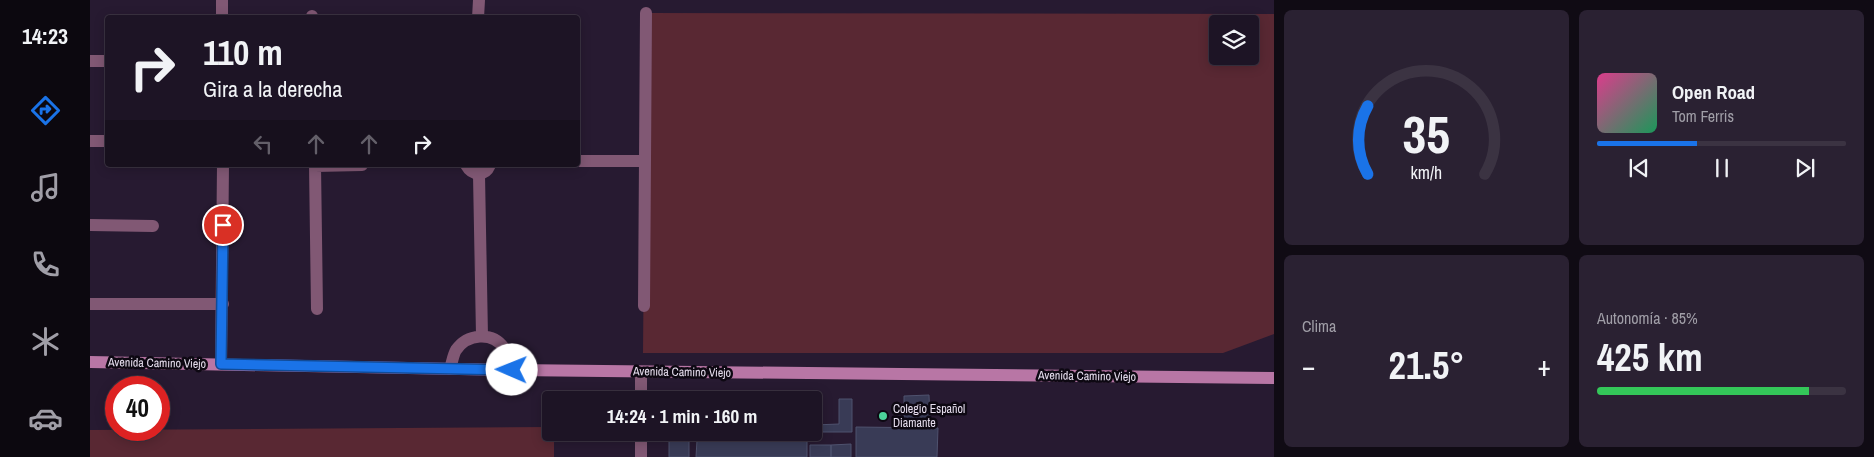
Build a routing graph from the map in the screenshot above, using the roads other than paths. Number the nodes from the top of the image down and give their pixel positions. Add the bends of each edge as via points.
1 (222, 0) edge
2 (478, 0) edge
3 (646, 13) dead end
4 (222, 15) edge
5 (478, 15) edge
6 (90, 61) edge
7 (105, 61) edge
8 (90, 141) edge
9 (105, 141) edge
10 (580, 161) edge
11 (644, 161) junction
12 (223, 167) edge
13 (315, 167) edge
14 (468, 167) edge
15 (489, 167) edge
16 (479, 175) junction
17 (90, 225) edge
18 (153, 226) dead end
19 (90, 304) edge
20 (223, 304) junction
21 (644, 306) dead end
22 (317, 309) dead end
23 (482, 336) junction
24 (90, 362) edge
25 (221, 364) junction
26 (450, 369) junction
27 (512, 370) junction
28 (641, 372) junction
29 (1274, 378) edge
30 (641, 391) edge
31 (641, 441) edge
32 (641, 457) edge

1 - 4 street
2 - 5 street
3 - 11 street
6 - 7 street
8 - 9 street
10 - 11 street
11 - 21 street
12 - 20 street
13 - 22 street
14 - 16 street
15 - 16 street
16 - 23 street
17 - 18 street
19 - 20 street
20 - 25 street
23 - 26 street via 467,340 456,350
23 - 27 street via 494,338 505,348
24 - 25 street, Avenida Camino Viejo
25 - 26 street, Avenida Camino Viejo
26 - 27 street, Avenida Camino Viejo
27 - 28 street, Avenida Camino Viejo
28 - 29 street, Avenida Camino Viejo
28 - 30 street
31 - 32 street

